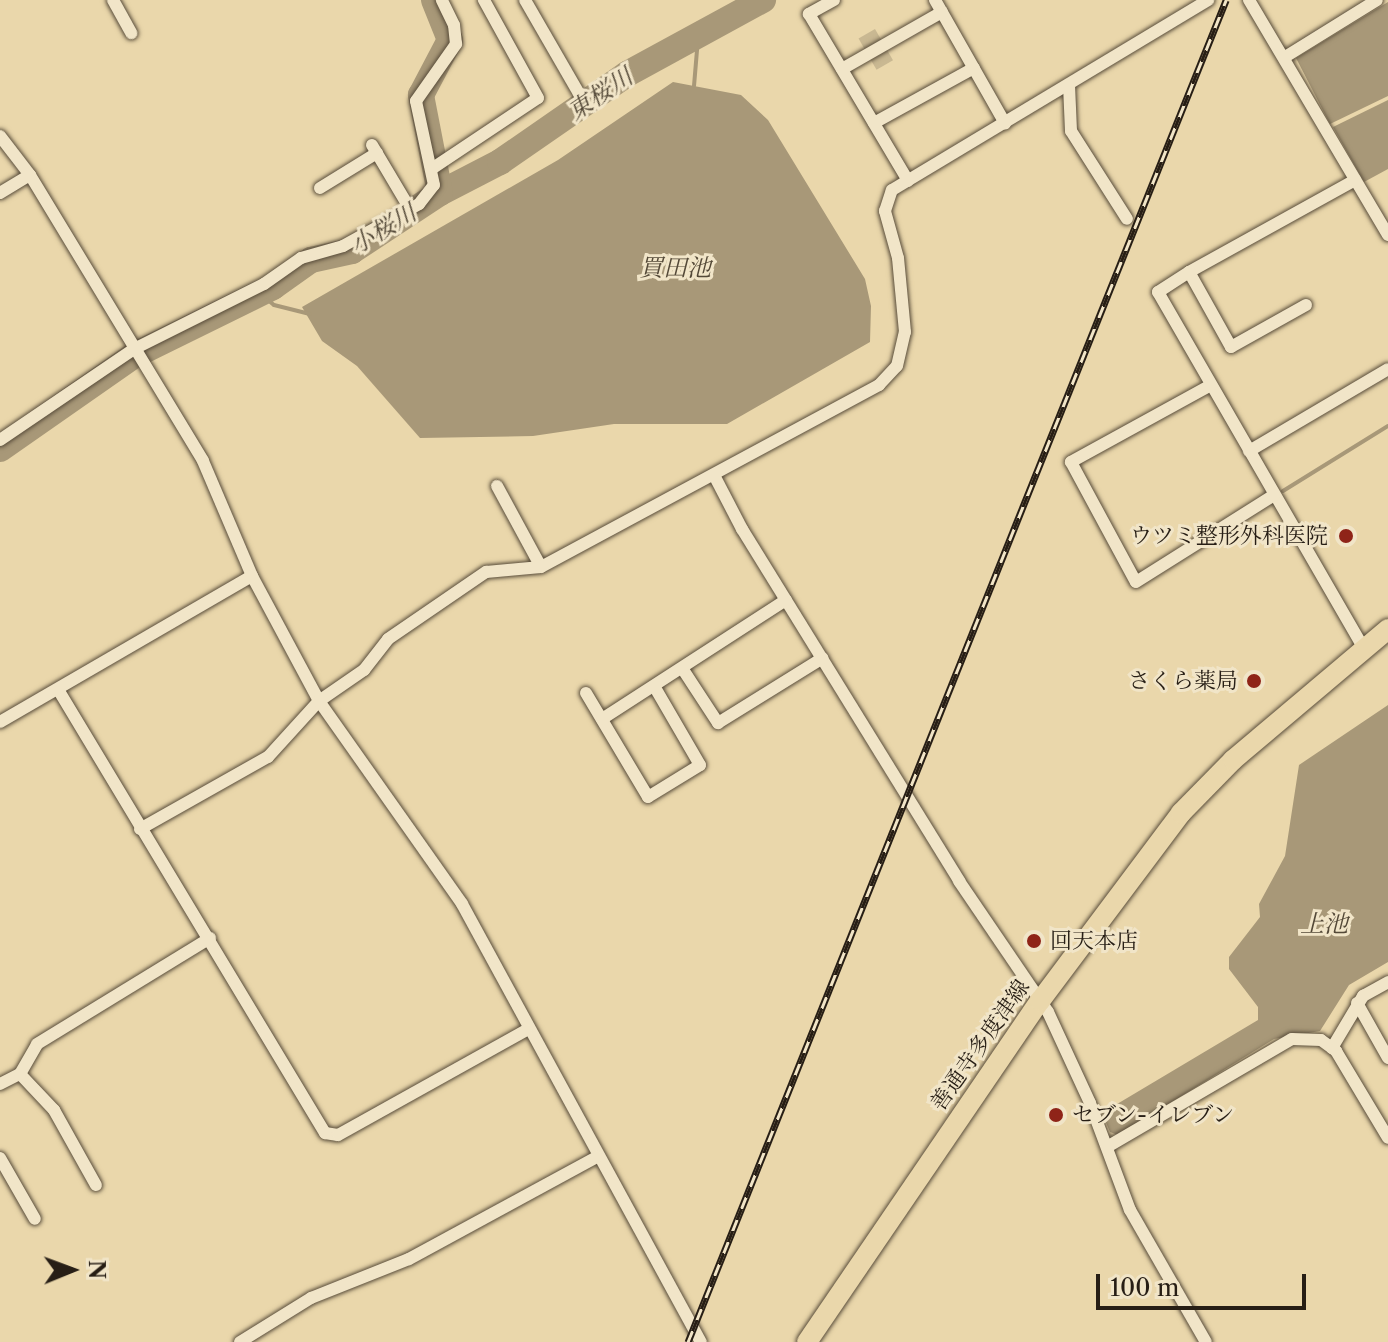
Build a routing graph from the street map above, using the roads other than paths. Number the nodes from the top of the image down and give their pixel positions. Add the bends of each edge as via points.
1 (113, 0) edge
2 (442, 0) edge
3 (484, 0) edge
4 (525, 0) edge
5 (834, 0) edge
6 (1208, 0) edge
7 (1249, 0) edge
8 (1377, 0) edge
9 (938, 6) edge
10 (131, 33) dead end
11 (1285, 57) junction
12 (974, 68) junction
13 (842, 69) junction
14 (1069, 85) junction
15 (581, 97) dead end
16 (874, 123) junction
17 (1005, 123) junction
18 (0, 136) edge
19 (436, 166) junction
20 (30, 175) junction
21 (1355, 180) junction
22 (908, 181) junction
23 (320, 188) dead end
24 (0, 193) edge
25 (410, 209) junction
26 (1127, 219) dead end
27 (1388, 235) edge
28 (1189, 272) junction
29 (1306, 305) dead end
30 (1292, 313) junction
31 (1299, 326) dead end
32 (134, 349) junction
33 (1388, 369) edge
34 (1211, 385) junction
35 (0, 440) edge
36 (1249, 451) junction
37 (714, 475) junction
38 (497, 486) dead end
39 (1274, 495) junction
40 (514, 516) junction
41 (501, 523) dead end
42 (541, 567) junction
43 (252, 576) junction
44 (786, 600) junction
45 (1388, 629) edge
46 (1364, 649) junction
47 (823, 658) junction
48 (682, 668) junction
49 (654, 686) junction
50 (59, 691) junction
51 (586, 693) dead end
52 (319, 701) junction
53 (602, 719) junction
54 (0, 722) edge
55 (140, 829) junction
56 (210, 938) junction
57 (1388, 982) edge
58 (1040, 1001) junction
59 (1357, 1003) junction
60 (527, 1030) junction
61 (1332, 1048) junction
62 (1388, 1058) edge
63 (20, 1074) junction
64 (0, 1084) edge
65 (1388, 1138) edge
66 (1107, 1147) junction
67 (597, 1157) junction
68 (0, 1158) edge
69 (96, 1185) dead end
70 (35, 1219) dead end
71 (240, 1342) edge
72 (701, 1342) edge
73 (807, 1342) edge
74 (1206, 1342) edge

1 - 10 street
2 - 19 street via 456,44 420,98
3 - 19 street via 538,98
4 - 15 street
5 - 13 street via 809,14
6 - 14 street
7 - 11 street
8 - 11 street
9 - 12 street
9 - 13 street
11 - 21 street
12 - 16 street
12 - 17 street
13 - 16 street
14 - 17 street
14 - 26 street via 1071,131
16 - 22 street
17 - 22 street
18 - 20 street
19 - 25 street via 434,185
20 - 24 street
20 - 32 street
21 - 27 street
21 - 28 street
22 - 37 street via 892,190 885,211 905,306 897,366 879,385
23 - 25 street via 374,149
25 - 32 street via 343,246 301,258 264,284
28 - 30 street via 1231,347
28 - 34 street via 1158,292
29 - 30 street
30 - 31 street
32 - 35 street
32 - 43 street via 203,461
33 - 36 street
34 - 36 street
34 - 39 street via 1071,462 1136,582
36 - 39 street
37 - 42 street
37 - 44 street
38 - 40 street
39 - 46 street
40 - 41 street
40 - 42 street
42 - 52 street via 486,572 388,639 364,670
43 - 50 street
43 - 52 street
44 - 47 street
44 - 48 street
45 - 46 main road, 善通寺多度津線
46 - 58 main road, 善通寺多度津線 via 1233,760 1181,813
47 - 48 street via 718,723
47 - 58 street via 959,881
48 - 49 street
49 - 53 street
49 - 53 street via 700,765 648,797
50 - 54 street
50 - 55 street
51 - 53 street
52 - 55 street via 268,757
52 - 60 street via 462,904
55 - 56 street
56 - 60 street via 325,1133 338,1135
56 - 63 street via 37,1044
57 - 59 street
58 - 66 street
58 - 73 main road, 善通寺多度津線
59 - 61 street
59 - 62 street
60 - 67 street
61 - 65 street
61 - 66 street via 1307,1039 1280,1043
63 - 64 street
63 - 69 street via 54,1110
66 - 74 street via 1130,1210
67 - 71 street via 409,1259 311,1298
67 - 72 street
68 - 70 street

